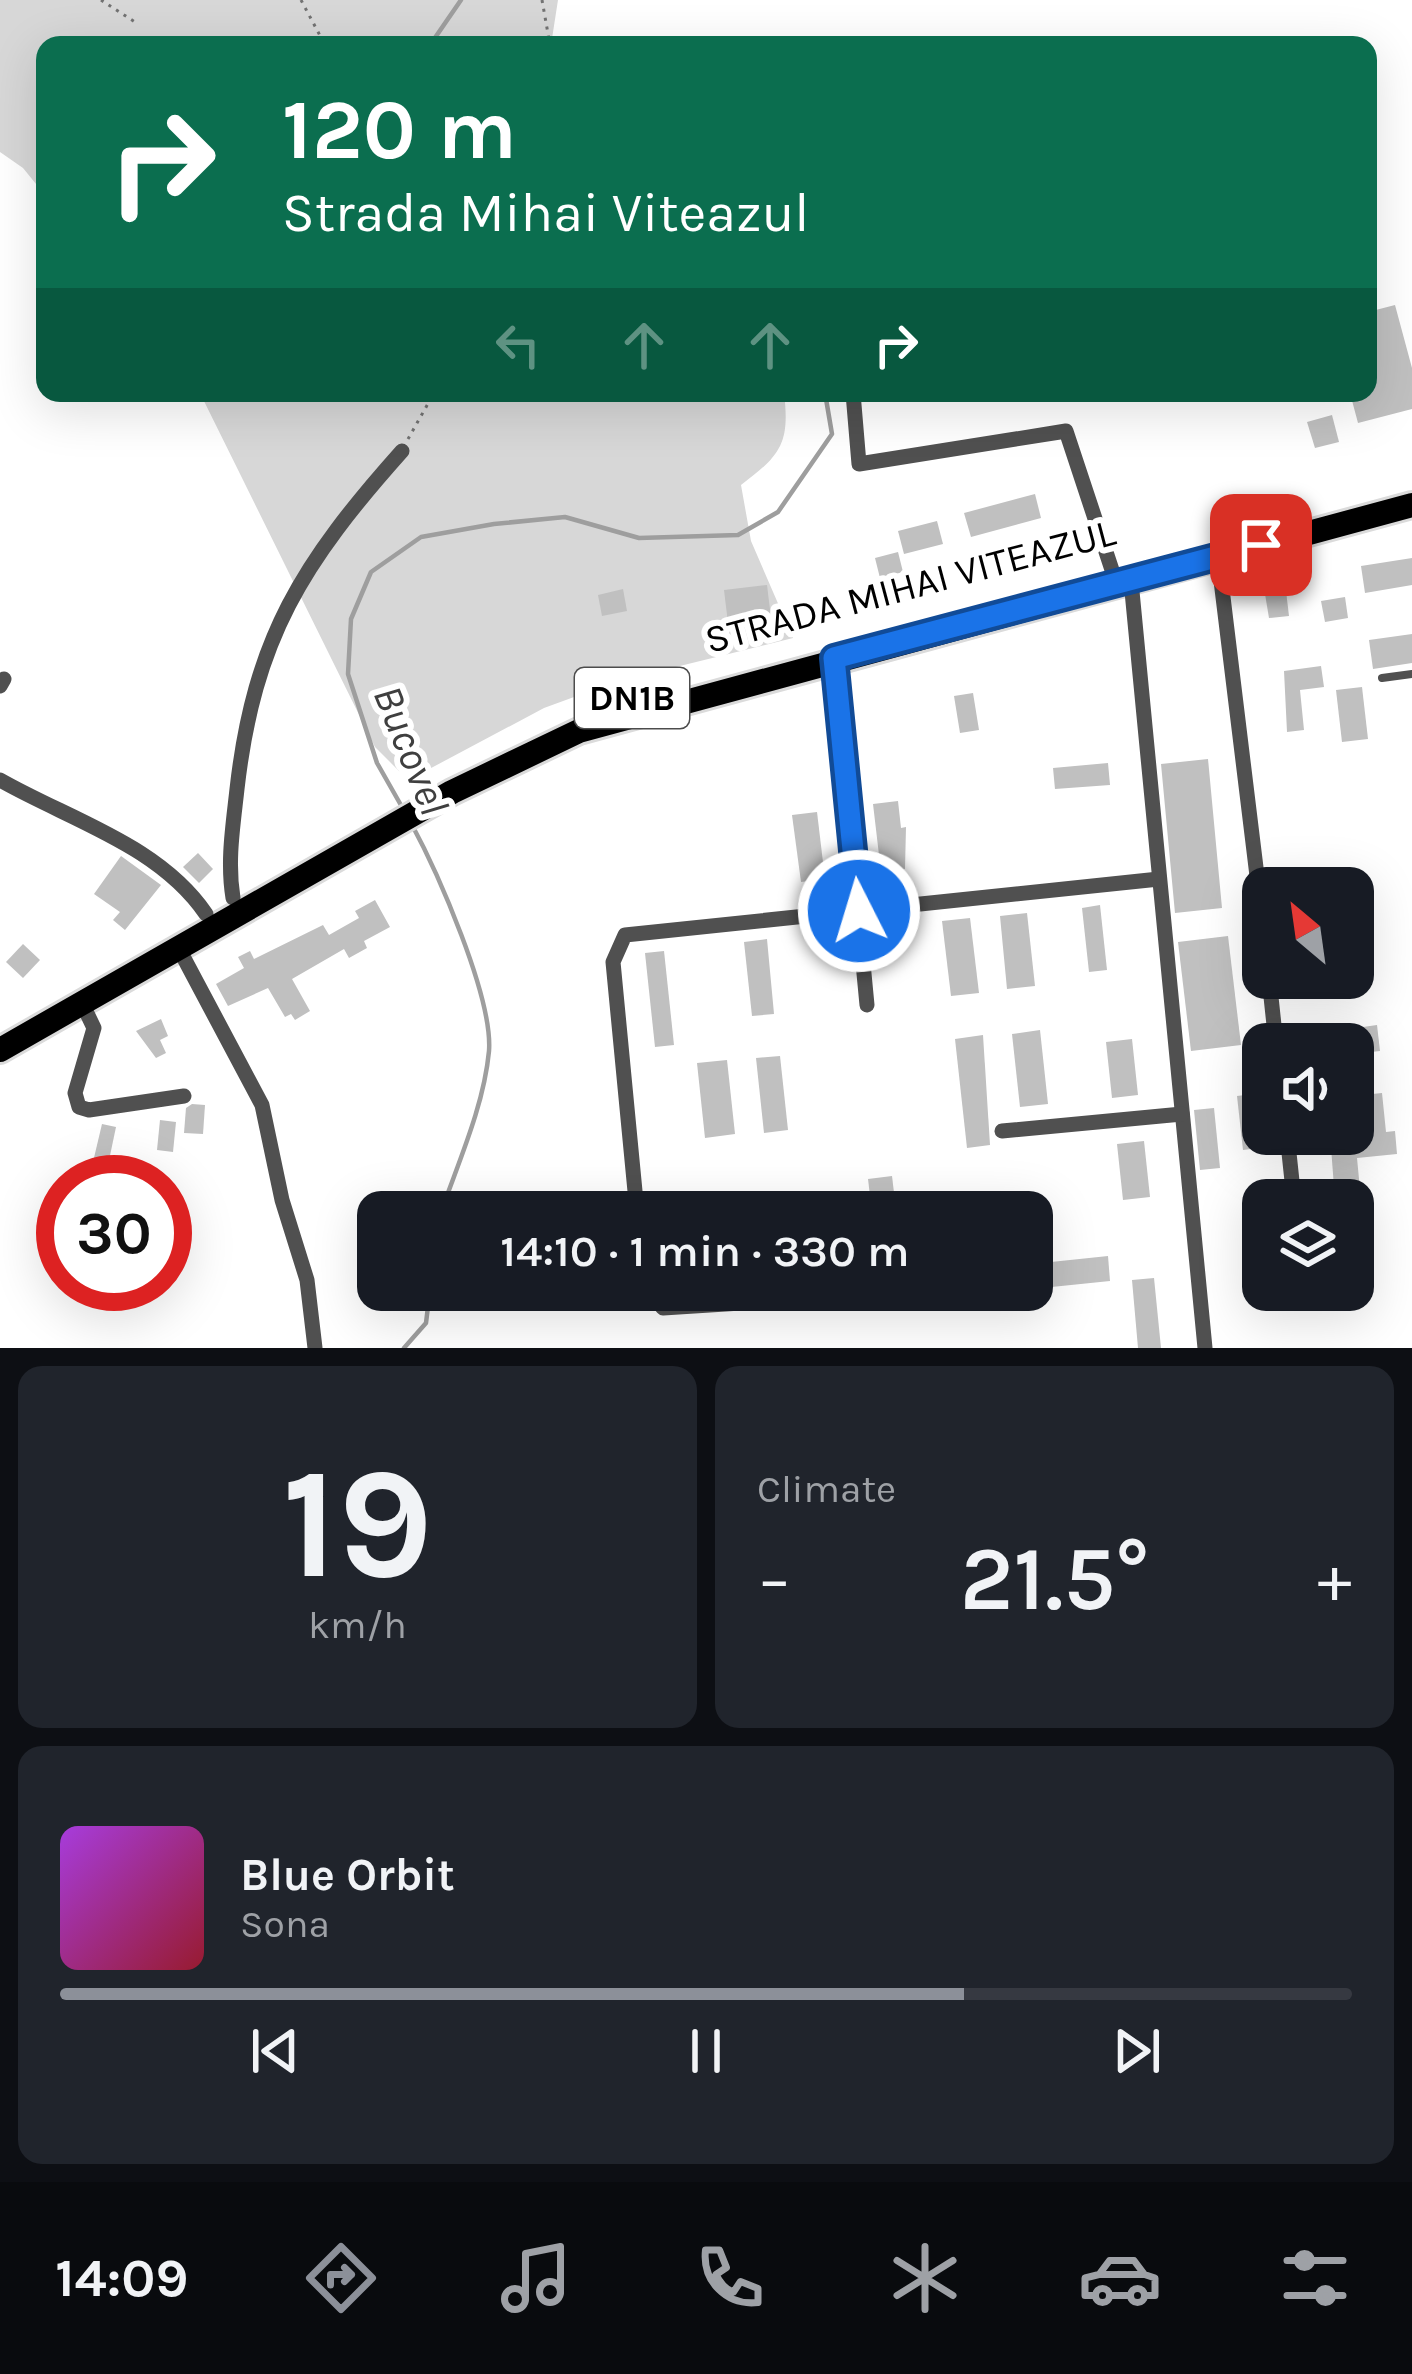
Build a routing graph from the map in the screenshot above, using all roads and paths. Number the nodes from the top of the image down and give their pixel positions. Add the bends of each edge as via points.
1 (101, 0) edge
2 (301, 0) edge
3 (542, 0) edge
4 (138, 24) dead end
5 (320, 36) edge
6 (548, 36) edge
7 (429, 402) edge
8 (854, 402) edge
9 (401, 451) joint
10 (1412, 490) edge
11 (1412, 505) edge
12 (1218, 556) junction
13 (1121, 575) junction
14 (834, 658) junction
15 (1412, 674) edge
16 (1382, 678) dead end
17 (0, 780) edge
18 (448, 786) junction
19 (348, 841) junction
20 (1256, 867) edge
21 (1159, 880) junction
22 (233, 898) junction
23 (859, 911) junction
24 (206, 914) junction
25 (178, 947) junction
26 (82, 1003) junction
27 (867, 1005) dead end
28 (0, 1032) edge
29 (0, 1050) edge
30 (184, 1096) dead end
31 (1182, 1114) junction
32 (1002, 1131) dead end
33 (635, 1191) edge
34 (315, 1348) edge
35 (1205, 1348) edge

1 - 4 path
2 - 5 path
3 - 6 path
7 - 9 path
8 - 13 street via 859,464 1066,431
9 - 22 street via 312,562 261,660 243,731
10 - 13 main road, STRADA MIHAI VITEAZUL / DN1B
11 - 12 main road, STRADA MIHAI VITEAZUL / DN1B
12 - 13 main road, STRADA MIHAI VITEAZUL / DN1B
12 - 20 street
13 - 14 main road, STRADA MIHAI VITEAZUL / DN1B
13 - 18 main road, STRADA MIHAI VITEAZUL / DN1B via 595,709 526,736
13 - 21 street
14 - 18 main road, STRADA MIHAI VITEAZUL / DN1B via 579,731
14 - 23 street
15 - 16 lane
17 - 24 street via 138,850 188,888
18 - 19 main road, STRADA MIHAI VITEAZUL / DN1B
19 - 22 main road, STRADA MIHAI VITEAZUL / DN1B
19 - 25 main road, STRADA MIHAI VITEAZUL / DN1B
21 - 23 street
21 - 31 street
22 - 24 main road, STRADA MIHAI VITEAZUL / DN1B
23 - 27 street
23 - 33 street via 625,934 613,962
24 - 28 main road, STRADA MIHAI VITEAZUL / DN1B
25 - 26 main road, STRADA MIHAI VITEAZUL / DN1B
25 - 34 street via 262,1105 308,1280
26 - 29 main road, STRADA MIHAI VITEAZUL / DN1B
26 - 30 street via 94,1028 75,1093 79,1106
31 - 32 street
31 - 35 street

